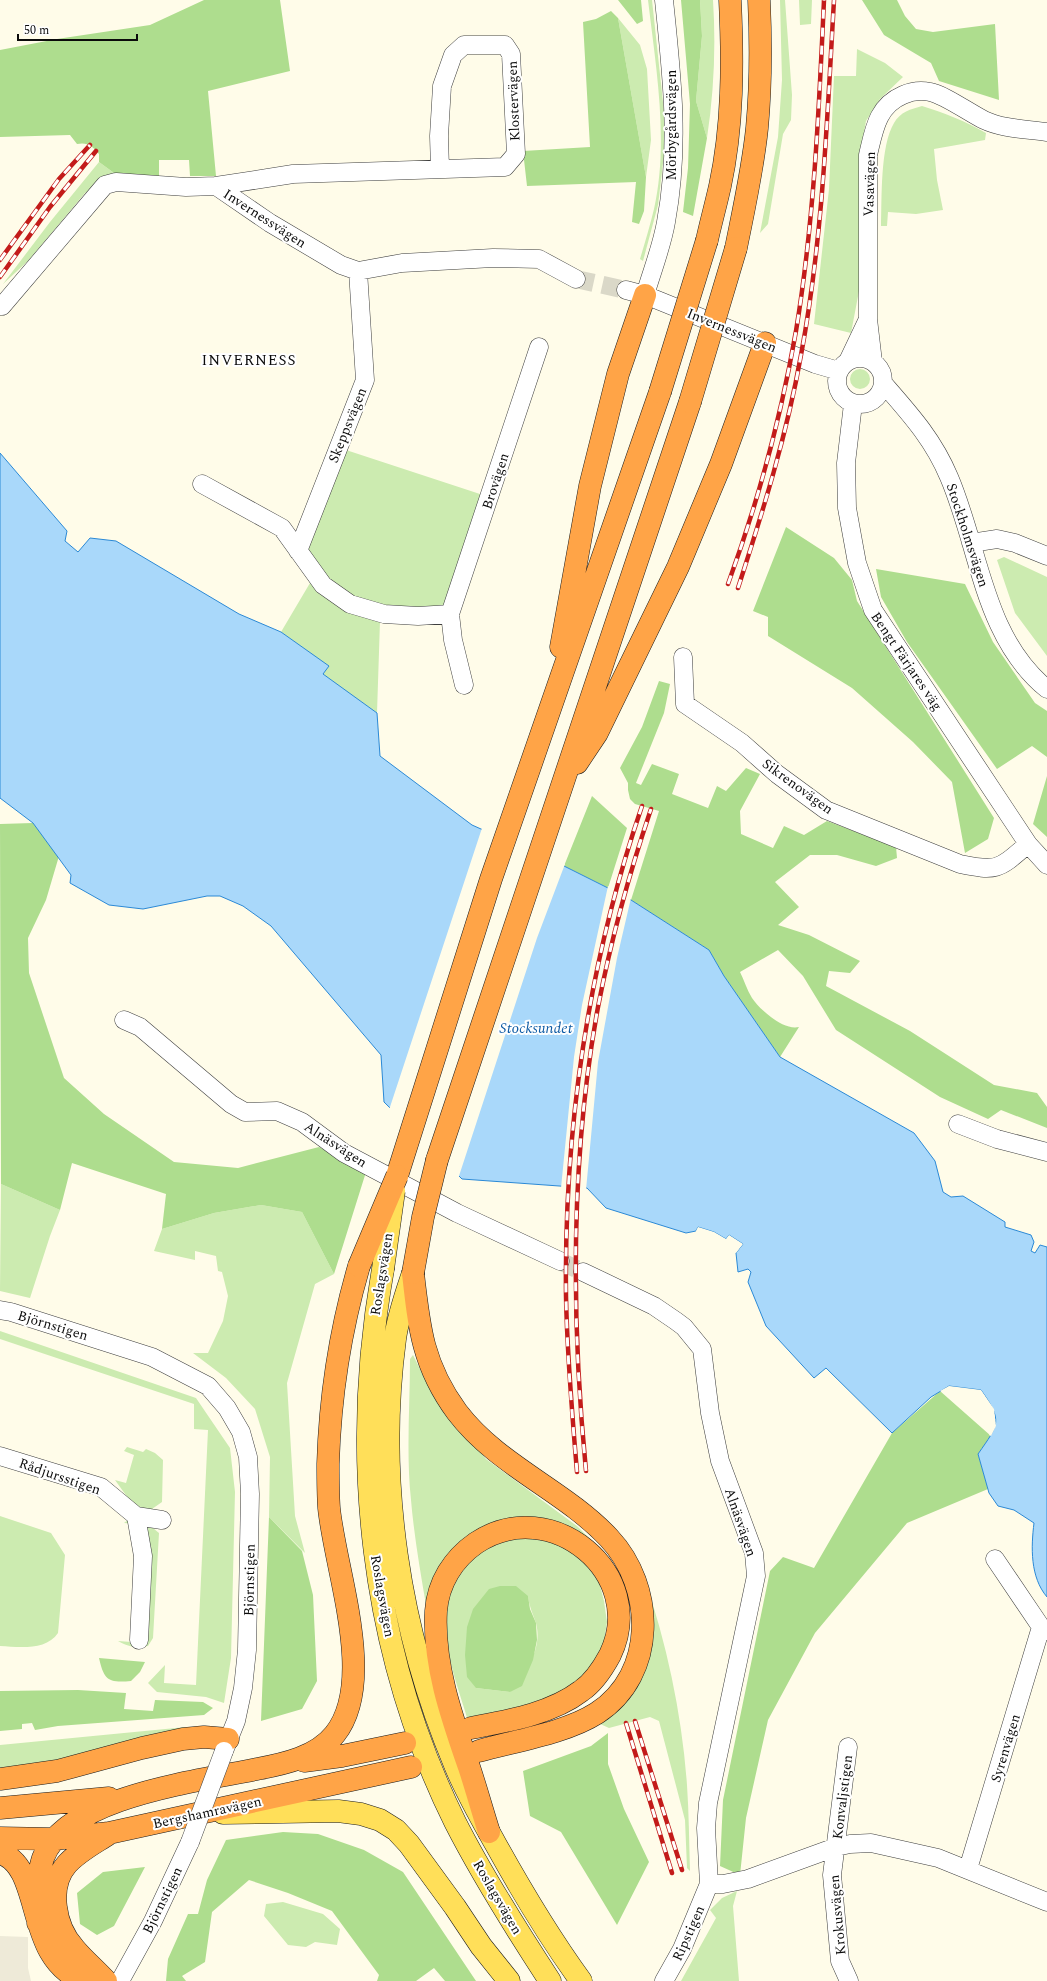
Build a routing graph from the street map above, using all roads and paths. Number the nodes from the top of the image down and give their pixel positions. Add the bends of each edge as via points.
1 (664, 0) edge
2 (730, 0) edge
3 (759, 0) edge
4 (1047, 132) edge
5 (440, 169) junction
6 (216, 186) junction
7 (358, 271) junction
8 (576, 279) tunnel mouth
9 (635, 292) junction
10 (0, 306) edge
11 (868, 318) junction
12 (765, 343) junction
13 (539, 347) dead end
14 (873, 362) junction
15 (843, 366) junction
16 (883, 383) junction
17 (853, 404) junction
18 (202, 484) dead end
19 (971, 543) junction
20 (298, 551) junction
21 (1047, 556) edge
22 (450, 614) junction
23 (683, 657) dead end
24 (464, 685) dead end
25 (1047, 690) edge
26 (549, 715) junction
27 (589, 730) junction
28 (1028, 844) junction
29 (1047, 866) edge
30 (124, 1020) dead end
31 (958, 1124) dead end
32 (1047, 1152) edge
33 (397, 1176) junction
34 (560, 1261) tunnel mouth
35 (583, 1272) tunnel mouth
36 (413, 1273) junction
37 (0, 1310) edge
38 (0, 1456) edge
39 (136, 1516) junction
40 (162, 1520) dead end
41 (996, 1558) dead end
42 (1044, 1629) edge
43 (139, 1640) dead end
44 (471, 1728) dead end
45 (405, 1743) dead end
46 (226, 1745) junction
47 (848, 1747) dead end
48 (479, 1751) dead end
49 (285, 1764) junction
50 (411, 1767) dead end
51 (0, 1779) edge
52 (130, 1796) junction
53 (0, 1808) edge
54 (198, 1814) junction
55 (489, 1832) junction
56 (109, 1833) junction
57 (0, 1838) edge
58 (54, 1839) junction
59 (836, 1847) junction
60 (0, 1853) edge
61 (968, 1869) junction
62 (709, 1884) junction
63 (1047, 1902) edge
64 (38, 1923) junction
65 (85, 1981) edge
66 (106, 1981) edge
67 (120, 1981) edge
68 (509, 1981) edge
69 (550, 1981) edge
70 (581, 1981) edge
71 (664, 1981) edge
72 (849, 1981) edge

1 - 9 street, Mörbygårdsvägen via 674,90 674,151 666,223
2 - 26 highway, bridge via 733,48 728,126 720,185 707,240 660,392
3 - 27 highway, bridge via 761,49 757,128 748,192 736,248
4 - 11 street, Vasavägen via 1010,127 986,120 931,92 914,90 886,105 874,131 868,155
5 - 5 street, Klostervägen via 504,167 516,154 511,54 505,45 464,45 452,55 442,86
5 - 6 street, Klostervägen via 293,174
6 - 7 street, Invernessvägen via 270,223 341,265
6 - 10 street, Invernessvägen via 186,187 116,182 105,185
7 - 8 street via 402,263 493,258 540,260
7 - 20 street, Skeppsvägen via 365,380
9 - 12 street, Invernessvägen
9 - 26 highway via 590,486
11 - 14 street, Vasavägen
11 - 15 street, Vasavägen
12 - 15 street, Invernessvägen via 815,364
12 - 27 highway via 721,464 678,567
13 - 22 street, Brovägen
14 - 15 street via 864,358
14 - 16 street via 882,375
15 - 17 street via 837,379 840,394
16 - 17 street via 877,396 871,401
16 - 19 street, Stockholmsvägen via 927,434 949,477
17 - 28 street, Bengt Färjares väg via 846,462 847,508 857,563 873,610
18 - 20 street via 282,528
19 - 21 street via 998,538
19 - 25 street, Stockholmsvägen via 994,616 1014,653
20 - 22 street via 323,585 350,604 384,614
22 - 24 street via 453,640
23 - 28 street, Sikrenovägen via 686,704 742,743 777,774 826,810 960,864 983,869 1003,866
26 - 33 highway via 491,880
27 - 36 highway, bridge via 563,783 439,1153 423,1217
28 - 29 street, Bengt Färjares väg
30 - 34 street, Alnäsvägen via 140,1027 231,1104 244,1112 276,1111 302,1122 344,1153 457,1212
31 - 32 street via 997,1139
33 - 49 highway, bridge via 359,1266 349,1300 331,1410 329,1508 354,1669 351,1698 345,1720 334,1736 320,1748
33 - 69 main road, Roslagsvägen, bridge via 372,1336 367,1448 372,1534 386,1622 416,1727 456,1822 497,1900
35 - 62 street, Alnäsvägen via 654,1306 676,1320 702,1349 710,1413 720,1461 754,1553 756,1576 708,1803 706,1828
36 - 48 highway via 425,1352 439,1384 457,1412 480,1439 573,1507 609,1538 633,1574 643,1612 641,1648 634,1669 623,1688 598,1712 561,1729
36 - 55 main road, Roslagsvägen via 395,1338 391,1388 389,1450 394,1533 408,1618 419,1664 456,1767
37 - 46 street, Björnstigen via 152,1356 208,1386 227,1408 241,1432 248,1457 250,1494 247,1650 236,1720
38 - 39 street, Rådjursstigen via 101,1487
39 - 40 street
39 - 43 street via 143,1556
41 - 42 street
42 - 61 street, Syrenvägen
44 - 55 highway via 537,1713 562,1703 582,1691 591,1682 604,1666 613,1648 618,1613 609,1578 601,1565 585,1550 556,1532 522,1528 506,1530 484,1538 454,1563 439,1593 436,1631 444,1687 452,1720
45 - 49 highway
46 - 51 highway via 204,1737 183,1739 57,1770
46 - 67 street, Björnstigen, bridge via 190,1842
47 - 59 street, Konvaljstigen
49 - 52 highway
50 - 54 highway, Bergshamravägen
52 - 53 highway
52 - 58 highway via 76,1820
54 - 56 highway, Bergshamravägen
54 - 68 main road via 338,1811 380,1820 396,1830 409,1844
55 - 70 main road, Roslagsvägen via 521,1889
56 - 58 highway, Bergshamravägen
56 - 66 highway via 76,1855 66,1865 57,1881 55,1896 63,1930 74,1948
57 - 58 highway, Bergshamravägen
58 - 64 highway via 44,1857 38,1880
59 - 61 street via 870,1843 938,1858
59 - 62 street via 748,1879
59 - 72 street, Krokusvägen via 832,1875 839,1953
60 - 64 highway via 22,1870
61 - 63 street
62 - 71 street, Ripstigen via 682,1949
64 - 65 highway via 60,1968

